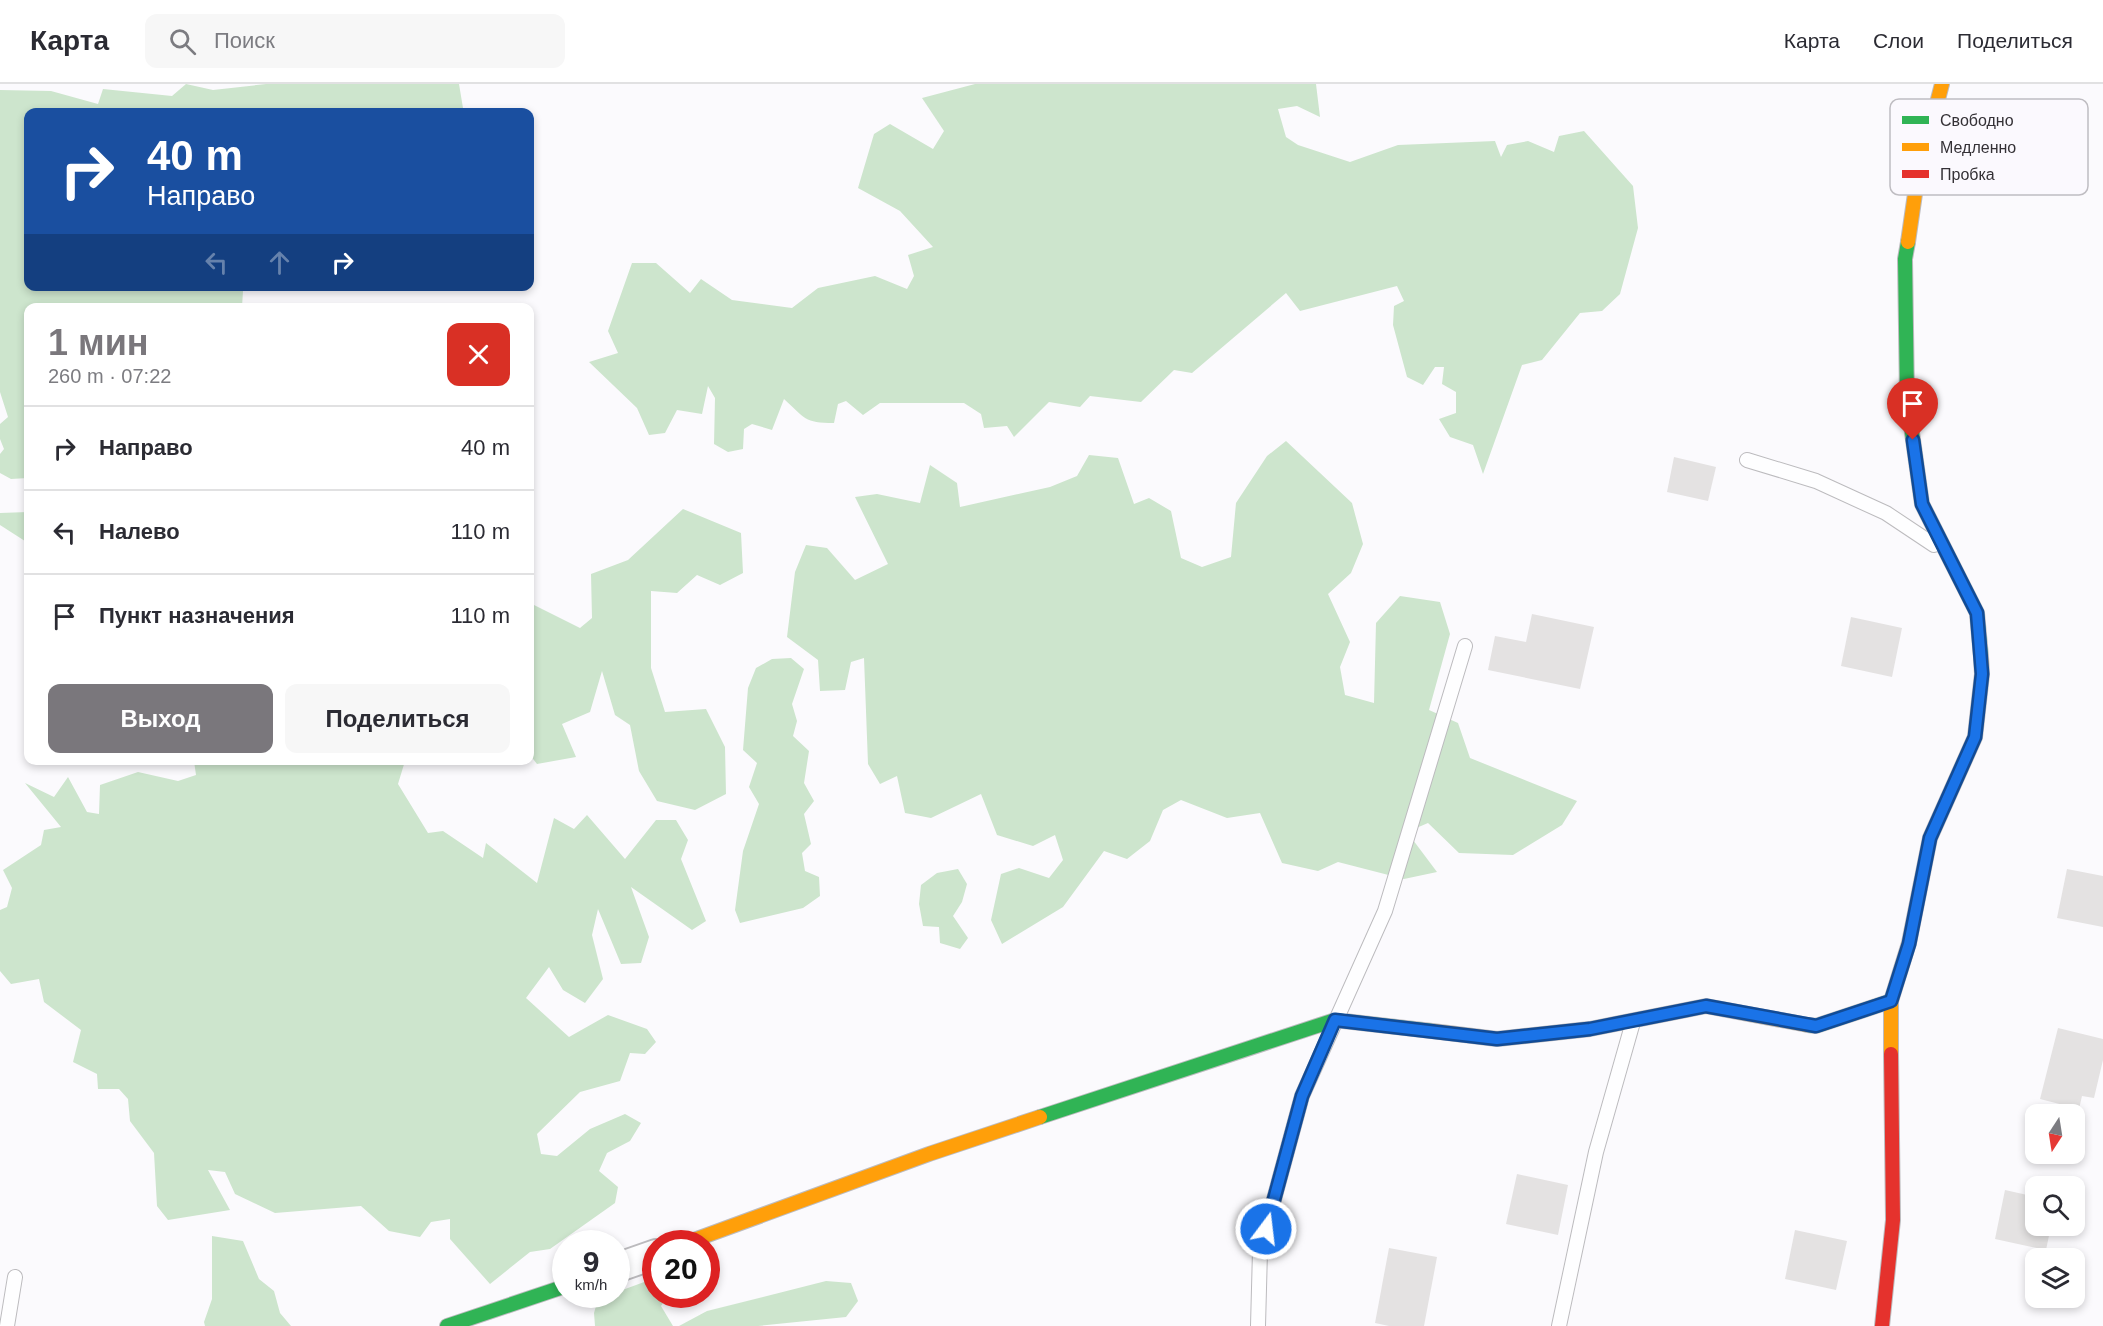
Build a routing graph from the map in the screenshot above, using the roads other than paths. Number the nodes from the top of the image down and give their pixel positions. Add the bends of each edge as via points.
1 (1942, 84) edge
2 (1938, 99) edge
3 (1915, 195) edge
4 (1747, 460) dead end
5 (1948, 555) junction
6 (1465, 646) dead end
7 (1891, 1001) junction
8 (1335, 1020) junction
9 (1634, 1022) junction
10 (720, 1230) edge
11 (15, 1277) dead end
12 (552, 1291) edge
13 (7, 1326) edge
14 (447, 1326) edge
15 (1258, 1326) edge
16 (1559, 1326) edge
17 (1882, 1326) edge

1 - 2 street
3 - 5 street via 1905,259 1907,397 1922,504
4 - 5 lane via 1816,481 1886,513
5 - 7 street via 1977,613 1982,674 1975,737 1930,838 1909,944
6 - 8 lane via 1385,911
7 - 9 street via 1816,1026 1706,1006
7 - 17 street via 1893,1220
8 - 9 street via 1497,1039
8 - 10 street via 929,1154
8 - 15 lane via 1302,1096 1260,1251
9 - 16 lane via 1596,1152
11 - 13 lane
12 - 14 street

